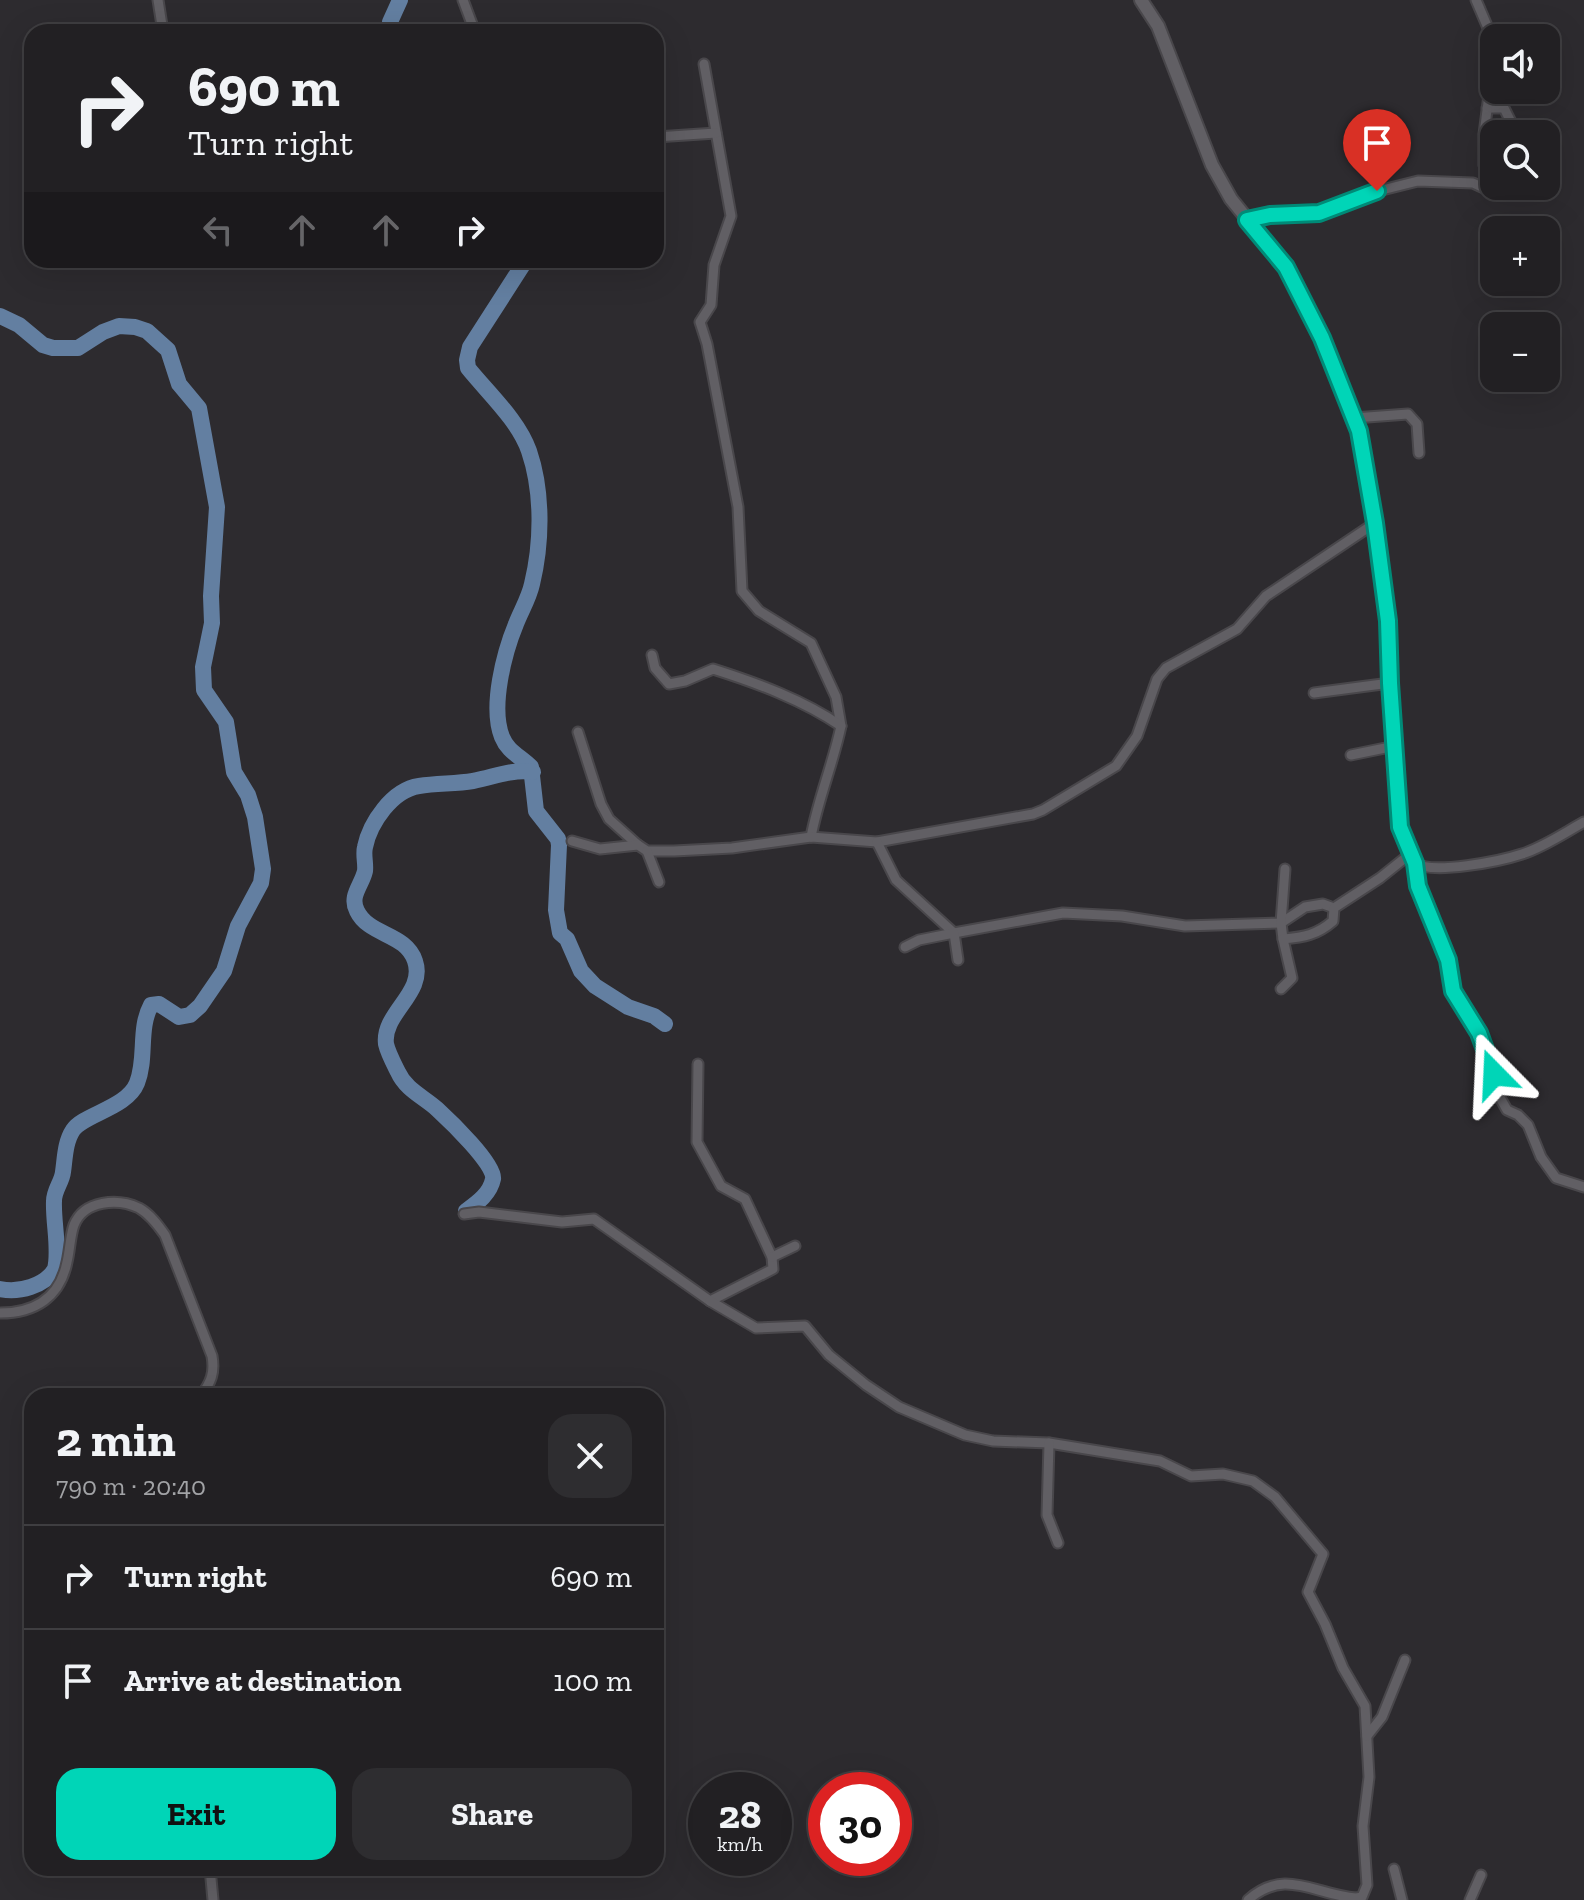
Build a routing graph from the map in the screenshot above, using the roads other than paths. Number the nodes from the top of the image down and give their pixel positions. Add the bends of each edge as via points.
1 (158, 0) edge
2 (463, 0) edge
3 (1141, 0) edge
4 (1476, 0) edge
5 (162, 24) edge
6 (472, 24) edge
7 (1486, 24) edge
8 (704, 64) dead end
9 (1488, 104) edge
10 (1487, 108) junction
11 (1486, 120) edge
12 (1510, 120) edge
13 (716, 133) junction
14 (664, 136) edge
15 (1480, 176) edge
16 (1473, 183) junction
17 (1480, 186) edge
18 (1247, 220) junction
19 (1354, 418) junction
20 (1419, 453) dead end
21 (1375, 523) junction
22 (652, 655) dead end
23 (1390, 683) junction
24 (1314, 693) dead end
25 (841, 726) junction
26 (578, 732) dead end
27 (1395, 746) junction
28 (1351, 755) dead end
29 (1584, 822) edge
30 (811, 837) junction
31 (572, 841) dead end
32 (877, 842) junction
33 (638, 845) junction
34 (647, 851) junction
35 (1413, 859) junction
36 (1285, 869) dead end
37 (659, 882) dead end
38 (1334, 908) junction
39 (1281, 923) junction
40 (954, 933) junction
41 (1283, 939) junction
42 (905, 947) dead end
43 (958, 960) dead end
44 (1281, 989) dead end
45 (698, 1064) dead end
46 (1584, 1187) edge
47 (464, 1214) dead end
48 (795, 1246) dead end
49 (772, 1257) junction
50 (710, 1301) junction
51 (0, 1313) edge
52 (207, 1388) edge
53 (1049, 1443) junction
54 (1058, 1543) dead end
55 (1405, 1660) dead end
56 (1367, 1736) junction
57 (1394, 1869) dead end
58 (1481, 1875) dead end
59 (211, 1876) edge
60 (1363, 1898) edge
61 (213, 1900) edge
62 (1248, 1900) edge
63 (1402, 1900) edge
64 (1470, 1900) edge

1 - 5 street
2 - 6 street
3 - 18 street via 1158,26 1212,165
4 - 7 street
8 - 13 street
9 - 10 street
10 - 11 street
10 - 12 street via 1504,108
13 - 14 street
13 - 25 street via 731,216 714,265 711,305 700,326 738,507 742,591 759,611 811,643 836,697
15 - 16 street
16 - 17 street
16 - 18 street via 1418,181 1319,213
18 - 19 street via 1286,267
19 - 20 street via 1408,414 1417,424
19 - 21 street
21 - 23 street
21 - 32 street via 1266,596 1237,629 1166,668 1137,736 1116,766 1033,814
22 - 25 street via 669,684 713,669 785,695
23 - 24 street
23 - 27 street
25 - 30 street
26 - 33 street via 601,804 609,819
27 - 28 street
27 - 35 street via 1398,817
29 - 35 street via 1519,855 1437,868 1423,868
30 - 32 street
30 - 34 street via 732,848
31 - 33 street via 600,849
32 - 40 street via 896,880
33 - 34 street
34 - 37 street
35 - 38 street
35 - 46 street via 1418,886 1448,960 1450,982 1488,1053 1498,1094 1507,1110 1528,1125 1556,1178
36 - 39 street
38 - 39 street via 1305,907
38 - 41 street via 1333,921 1318,933
39 - 40 street via 1185,926 1063,913
39 - 41 street
40 - 42 street
40 - 43 street
41 - 44 street via 1292,978
45 - 49 street via 697,1142 721,1186 745,1199
47 - 50 street via 562,1222 594,1219
48 - 49 street
49 - 50 street via 773,1269
50 - 53 street via 756,1328 805,1326 829,1355 866,1385 937,1424 993,1441
51 - 52 street via 17,1313 51,1297 62,1283 81,1214 106,1203 141,1209 165,1235 212,1356 213,1379
53 - 54 street via 1047,1515
53 - 56 street via 1166,1462 1191,1476 1244,1477 1275,1497 1323,1554 1308,1592 1365,1706
55 - 56 street via 1382,1717
56 - 60 street
57 - 63 street
58 - 64 street
59 - 61 street
60 - 62 street via 1287,1883 1269,1885

